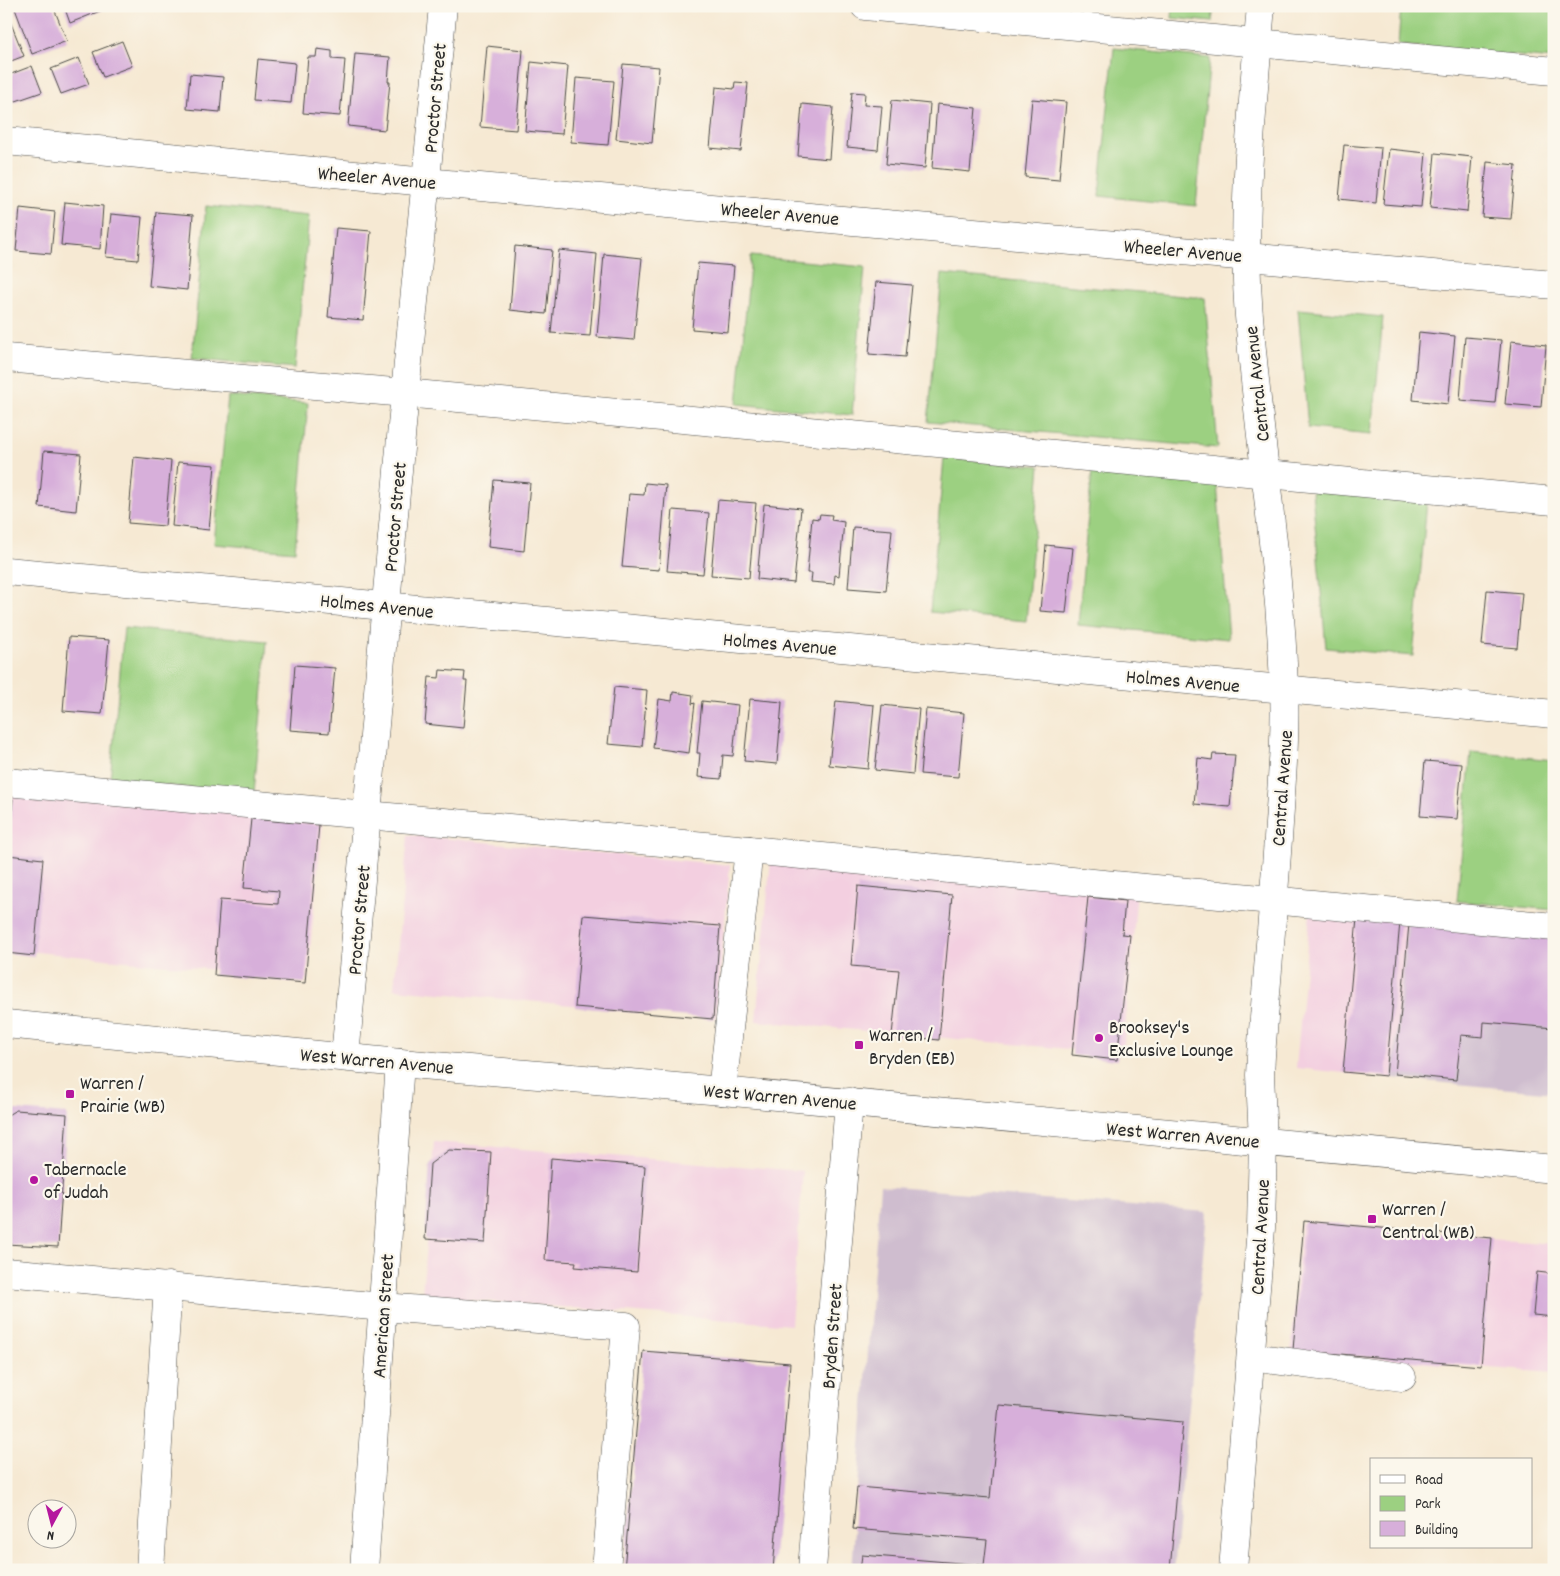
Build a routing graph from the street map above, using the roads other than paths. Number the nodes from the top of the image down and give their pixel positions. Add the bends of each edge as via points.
1 (442, 6) edge
2 (865, 6) edge
3 (1261, 6) edge
4 (1258, 44) junction
5 (1554, 70) edge
6 (6, 141) edge
7 (426, 182) junction
8 (1247, 256) junction
9 (1554, 285) edge
10 (6, 358) edge
11 (405, 393) junction
12 (1266, 475) junction
13 (1554, 501) edge
14 (6, 571) edge
15 (386, 607) junction
16 (1285, 690) junction
17 (1554, 714) edge
18 (6, 782) edge
19 (367, 815) junction
20 (749, 850) junction
21 (1274, 900) junction
22 (1554, 928) edge
23 (6, 1024) edge
24 (345, 1057) junction
25 (400, 1063) junction
26 (722, 1090) junction
27 (849, 1102) junction
28 (1263, 1141) junction
29 (1554, 1169) edge
30 (6, 1272) edge
31 (168, 1286) junction
32 (383, 1307) junction
33 (1251, 1357) junction
34 (1402, 1377) dead end
35 (150, 1570) edge
36 (364, 1570) edge
37 (606, 1570) edge
38 (812, 1570) edge
39 (1233, 1570) edge

1 - 7 street, Proctor Street
2 - 4 street
3 - 4 street, Central Avenue
4 - 5 street
4 - 8 street, Central Avenue via 1248,164
6 - 7 street, Wheeler Avenue
7 - 8 street, Wheeler Avenue
7 - 11 street, Proctor Street
8 - 9 street, Wheeler Avenue
8 - 12 street, Central Avenue via 1250,328
10 - 11 street
11 - 12 street
11 - 15 street, Proctor Street
12 - 13 street
12 - 16 street, Central Avenue
14 - 15 street, Holmes Avenue
15 - 16 street, Holmes Avenue
15 - 19 street, Proctor Street
16 - 17 street, Holmes Avenue
16 - 21 street, Central Avenue
18 - 19 street
19 - 20 street
19 - 24 street, Proctor Street
20 - 21 street
20 - 26 street
21 - 22 street
21 - 28 street, Central Avenue via 1260,1076
23 - 24 street, West Warren Avenue
24 - 25 street, West Warren Avenue
25 - 26 street, West Warren Avenue
25 - 32 street, American Street
26 - 27 street, West Warren Avenue
27 - 28 street, West Warren Avenue
27 - 38 street, Bryden Street
28 - 29 street, West Warren Avenue
28 - 33 street, Central Avenue via 1261,1228
30 - 31 street
31 - 32 street
31 - 35 street
32 - 36 street, American Street
32 - 37 street via 626,1326
33 - 34 street
33 - 39 street, Central Avenue

